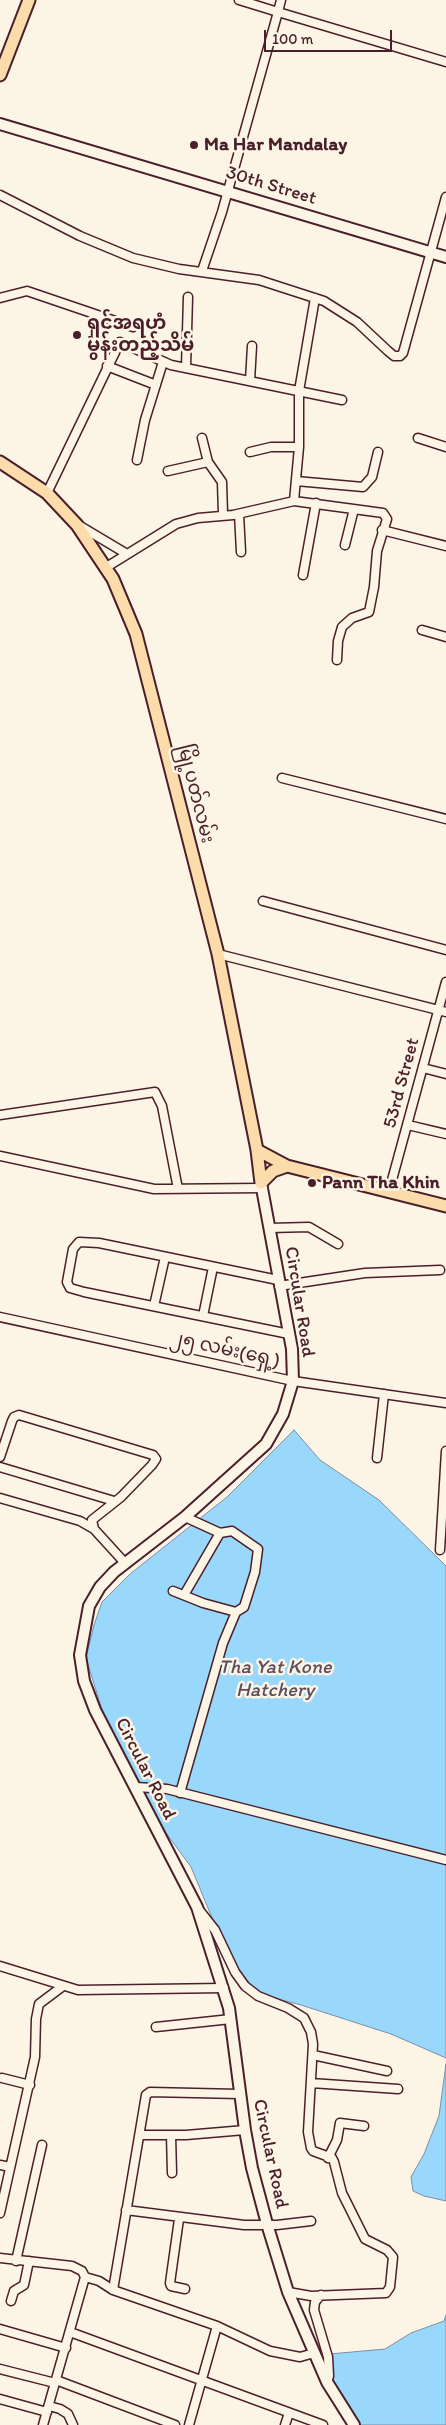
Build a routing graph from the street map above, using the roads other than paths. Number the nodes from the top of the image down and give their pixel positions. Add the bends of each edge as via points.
1 (29, 0) edge
2 (239, 0) edge
3 (281, 0) edge
4 (278, 12) junction
5 (446, 62) edge
6 (0, 75) edge
7 (0, 124) edge
8 (228, 191) junction
9 (0, 195) edge
10 (446, 197) edge
11 (431, 253) junction
12 (446, 257) edge
13 (202, 271) junction
14 (0, 298) edge
15 (188, 298) dead end
16 (315, 298) junction
17 (133, 326) dead end
18 (252, 346) dead end
19 (163, 362) junction
20 (107, 366) junction
21 (186, 367) junction
22 (250, 381) junction
23 (156, 385) junction
24 (299, 391) junction
25 (342, 400) dead end
26 (202, 438) dead end
27 (418, 438) dead end
28 (299, 447) junction
29 (446, 447) edge
30 (250, 452) dead end
31 (378, 452) dead end
32 (137, 460) dead end
33 (0, 462) edge
34 (208, 462) junction
35 (168, 471) dead end
36 (296, 481) junction
37 (47, 493) junction
38 (294, 501) junction
39 (316, 503) junction
40 (354, 509) junction
41 (223, 514) junction
42 (239, 514) junction
43 (77, 524) junction
44 (382, 530) junction
45 (345, 545) dead end
46 (446, 546) edge
47 (241, 552) dead end
48 (127, 554) junction
49 (105, 568) junction
50 (303, 575) dead end
51 (422, 630) dead end
52 (446, 637) edge
53 (337, 660) dead end
54 (282, 778) dead end
55 (446, 819) edge
56 (263, 901) dead end
57 (446, 950) edge
58 (218, 954) junction
59 (446, 982) edge
60 (442, 1011) edge
61 (423, 1068) junction
62 (446, 1074) edge
63 (0, 1115) edge
64 (408, 1125) junction
65 (446, 1134) edge
66 (257, 1150) junction
67 (0, 1156) edge
68 (287, 1166) junction
69 (261, 1186) junction
70 (178, 1189) junction
71 (389, 1191) junction
72 (446, 1206) edge
73 (270, 1228) junction
74 (338, 1244) dead end
75 (165, 1257) junction
76 (213, 1268) junction
77 (440, 1270) dead end
78 (279, 1283) junction
79 (154, 1306) junction
80 (203, 1316) junction
81 (0, 1317) edge
82 (289, 1334) junction
83 (293, 1382) junction
84 (384, 1394) junction
85 (446, 1403) edge
86 (446, 1452) edge
87 (0, 1457) edge
88 (376, 1458) dead end
89 (0, 1467) edge
90 (0, 1498) edge
91 (114, 1501) junction
92 (185, 1517) junction
93 (94, 1529) junction
94 (220, 1533) junction
95 (440, 1550) dead end
96 (125, 1563) junction
97 (173, 1591) dead end
98 (184, 1595) junction
99 (236, 1612) junction
100 (136, 1787) junction
101 (180, 1793) junction
102 (446, 1860) edge
103 (196, 1907) junction
104 (0, 1966) edge
105 (63, 1986) junction
106 (224, 1988) junction
107 (231, 2019) junction
108 (156, 2027) dead end
109 (312, 2055) junction
110 (387, 2071) dead end
111 (2, 2078) dead end
112 (311, 2083) junction
113 (30, 2085) junction
114 (398, 2089) dead end
115 (239, 2094) junction
116 (364, 2126) dead end
117 (245, 2130) junction
118 (140, 2135) junction
119 (171, 2135) junction
120 (42, 2145) dead end
121 (328, 2158) junction
122 (0, 2165) edge
123 (10, 2167) junction
124 (172, 2174) dead end
125 (2, 2194) edge
126 (126, 2210) junction
127 (0, 2213) edge
128 (180, 2218) junction
129 (311, 2221) dead end
130 (267, 2224) junction
131 (0, 2258) edge
132 (16, 2261) junction
133 (29, 2261) junction
134 (85, 2277) junction
135 (185, 2288) dead end
136 (113, 2290) junction
137 (288, 2292) junction
138 (321, 2295) junction
139 (10, 2301) dead end
140 (217, 2326) junction
141 (0, 2329) edge
142 (70, 2332) junction
143 (66, 2348) junction
144 (314, 2353) junction
145 (0, 2368) edge
146 (202, 2380) junction
147 (56, 2382) junction
148 (327, 2382) junction
149 (0, 2399) edge
150 (48, 2409) junction
151 (289, 2414) junction
152 (43, 2425) edge
153 (73, 2425) edge
154 (176, 2425) edge
155 (189, 2425) edge
156 (285, 2425) edge
157 (323, 2425) edge
158 (354, 2425) edge

1 - 6 main road
2 - 4 street
3 - 4 street
4 - 5 street
4 - 8 street
7 - 8 street, 30th Street
8 - 11 street, 30th Street
8 - 13 street
9 - 13 street via 80,236 134,258 179,270
10 - 11 street
11 - 12 street, 30th Street
11 - 16 street via 400,356 394,356 357,322
13 - 16 street via 259,280
14 - 17 street via 27,291
15 - 21 street
16 - 24 street
18 - 22 street
19 - 20 street via 123,341 118,343
19 - 21 street
19 - 23 street
20 - 23 street
20 - 37 street
21 - 22 street
22 - 24 street
23 - 32 street
24 - 25 street
24 - 28 street
26 - 34 street
27 - 29 street
28 - 30 street via 271,446
28 - 36 street
31 - 36 street via 372,478 363,487
33 - 37 main road, မြို့ပတ်လမ်း
34 - 35 street
34 - 41 street via 222,482
36 - 38 street
37 - 43 main road, မြို့ပတ်လမ်း
38 - 39 street
38 - 42 street
39 - 40 street
39 - 50 street
40 - 44 street via 386,515
40 - 45 street
41 - 42 street
41 - 48 street via 176,524
42 - 47 street
43 - 48 street
43 - 49 main road, မြို့ပတ်လမ်း
44 - 46 street
44 - 53 street via 369,612 352,618 342,627
48 - 49 street
49 - 58 main road, မြို့ပတ်လမ်း via 113,579 136,634
51 - 52 street
54 - 55 street
56 - 57 street
58 - 60 street
58 - 66 main road, မြို့ပတ်လမ်း
59 - 60 street, 53rd Street
60 - 61 street, 53rd Street
61 - 62 street
61 - 64 street, 53rd Street
63 - 70 street via 155,1092 162,1106
64 - 65 street
64 - 71 street, 53rd Street
66 - 68 main road
66 - 69 main road, မြို့ပတ်လမ်း
67 - 70 street via 138,1186
68 - 69 main road via 273,1171
68 - 71 main road
69 - 70 street
69 - 73 street, Circular Road
71 - 72 main road
73 - 74 street via 308,1227
73 - 78 street, Circular Road
75 - 76 street
75 - 79 street
75 - 79 street via 79,1242 73,1249 67,1273 70,1288
76 - 78 street
76 - 80 street
77 - 78 street via 365,1273
78 - 82 street, Circular Road
79 - 80 street
80 - 82 street
81 - 83 street, ၂၅ လမ်း(ရှေ့)
82 - 83 street, Circular Road
83 - 84 street, ၂၅ လမ်း(ရှေ့)
83 - 92 street, Circular Road via 284,1414 266,1444
84 - 85 street, ၂၅ လမ်း(ရှေ့)
84 - 88 street
86 - 95 street
87 - 91 street via 12,1421 19,1415 153,1455 156,1459 152,1465
89 - 91 street
90 - 93 street via 80,1521
91 - 93 street via 92,1520
92 - 94 street
92 - 96 street, Circular Road
93 - 96 street
94 - 98 street
94 - 99 street via 232,1531 258,1549 256,1572 244,1607
96 - 100 street, Circular Road via 100,1587 89,1606 80,1655 84,1681 95,1710
97 - 98 street
98 - 99 street
99 - 101 street via 223,1644
100 - 101 street
100 - 103 street, Circular Road
101 - 102 street
103 - 106 street, Circular Road
103 - 109 street via 215,1930 245,1986 258,1996 304,2018 311,2032
104 - 105 street
105 - 106 street via 78,1990
105 - 113 street via 39,2004 36,2057
106 - 107 street, Circular Road
107 - 108 street
107 - 115 street, Circular Road
109 - 110 street
109 - 112 street
111 - 113 street
112 - 114 street
112 - 121 street via 308,2132 313,2151
113 - 123 street
115 - 117 street, Circular Road
115 - 118 street via 150,2092 145,2098
116 - 121 street via 340,2123 337,2140
117 - 119 street
117 - 130 street, Circular Road
118 - 119 street
118 - 126 street
119 - 124 street
120 - 132 street
121 - 138 street via 334,2162 345,2198 366,2239 391,2253 394,2262 386,2293
122 - 123 street
123 - 125 street
125 - 127 street
126 - 128 street
126 - 136 street
128 - 130 street via 244,2225
128 - 135 street via 170,2284
129 - 130 street
130 - 137 street, Circular Road
131 - 132 street
132 - 133 street
133 - 134 street via 72,2266 82,2271
133 - 139 street via 24,2285 14,2291
134 - 136 street via 100,2281
134 - 142 street
136 - 140 street
137 - 138 street
137 - 144 street, Circular Road
138 - 148 street via 314,2310 328,2357
140 - 144 street via 281,2354 300,2357
140 - 146 street
141 - 143 street
142 - 143 street
142 - 146 street
143 - 147 street
144 - 148 street, Circular Road
145 - 147 street
146 - 151 street
146 - 155 street
147 - 150 street
147 - 154 street
148 - 158 street, Circular Road
149 - 150 street
150 - 152 street
150 - 153 street via 60,2409 68,2414
151 - 156 street
151 - 157 street

